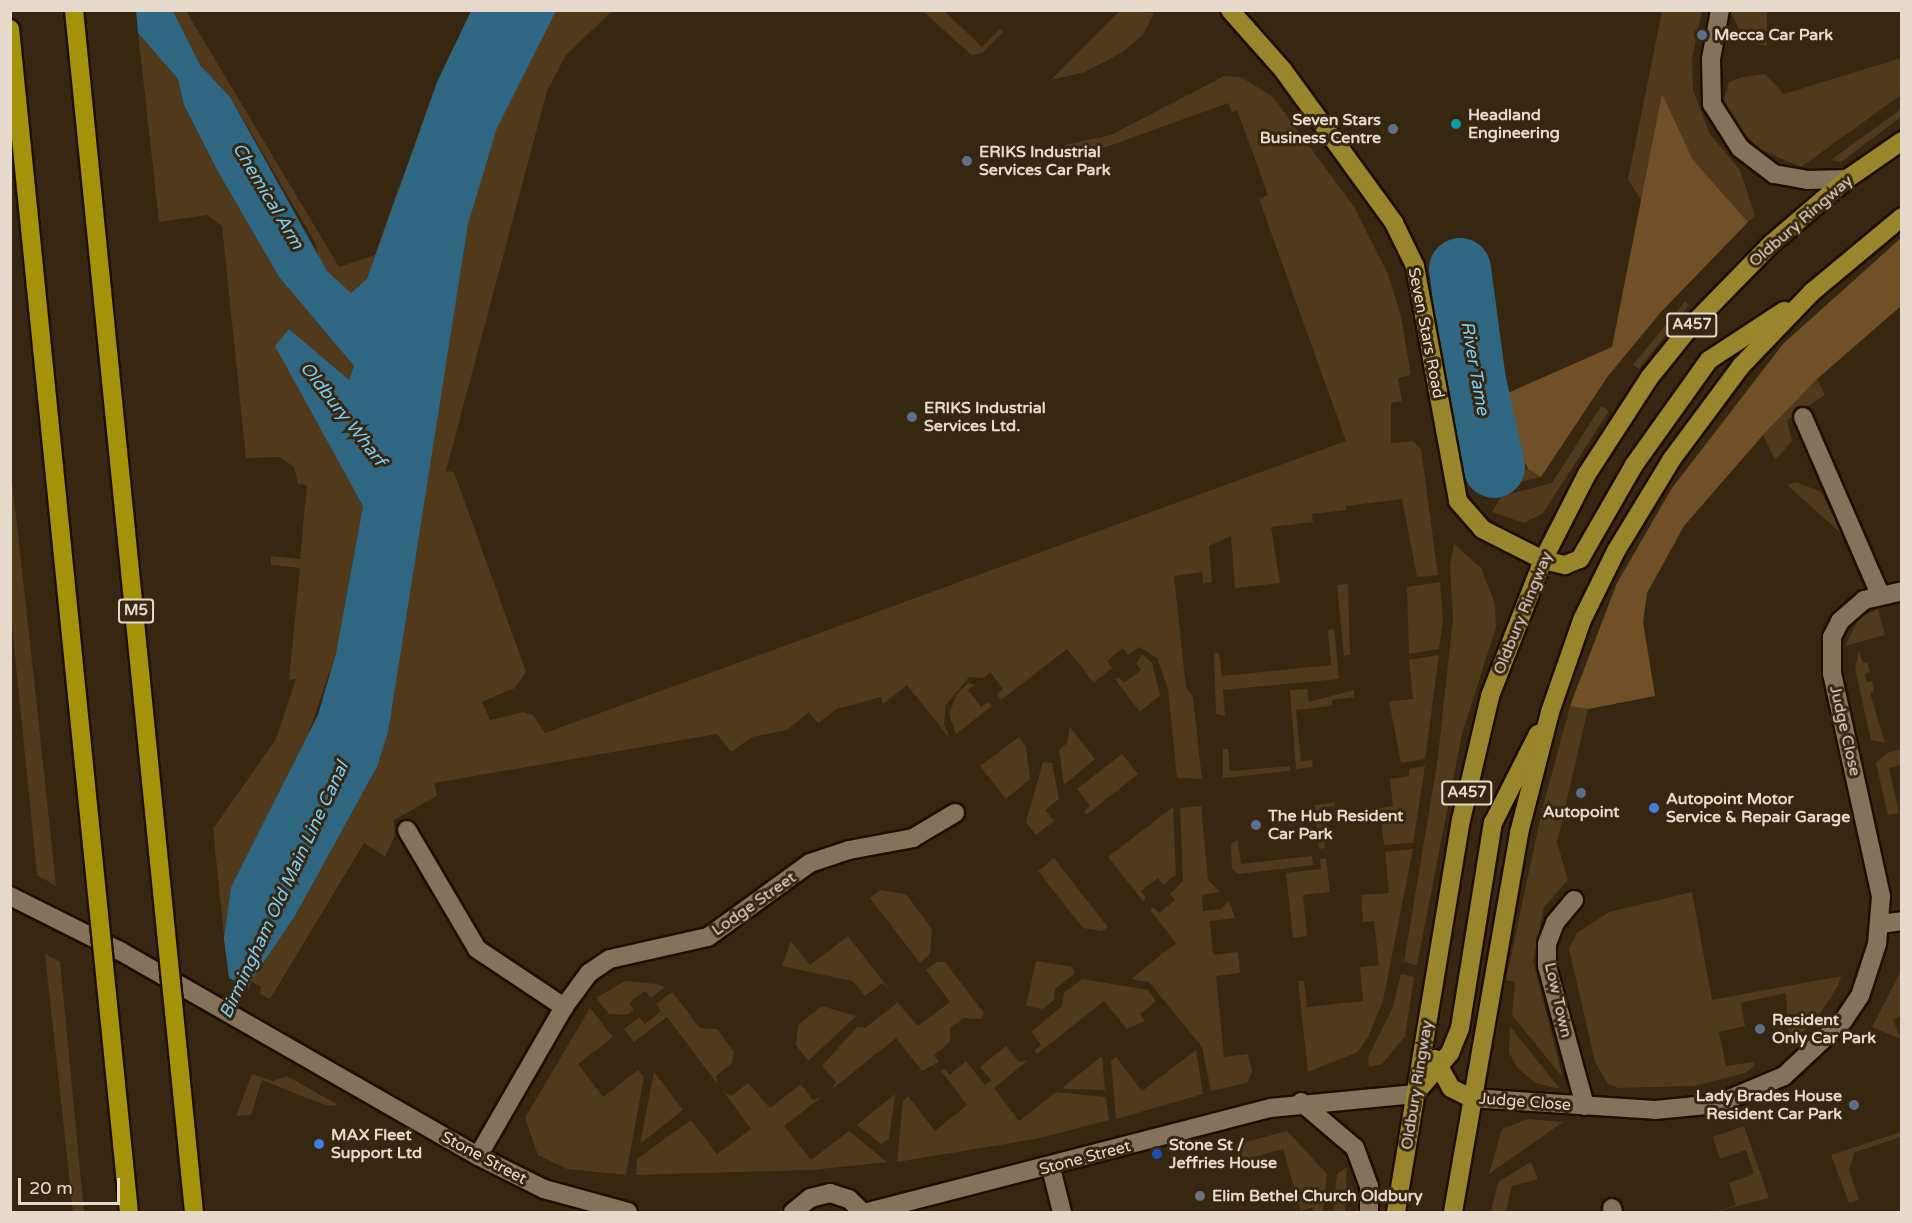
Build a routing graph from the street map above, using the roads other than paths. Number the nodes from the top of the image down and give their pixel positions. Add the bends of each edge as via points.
1 (74, 10) edge
2 (1230, 10) edge
3 (1720, 10) edge
4 (10, 29) edge
5 (1902, 141) edge
6 (1847, 179) junction
7 (1902, 217) edge
8 (1812, 292) junction
9 (1803, 417) dead end
10 (1543, 560) junction
11 (1902, 591) edge
12 (1881, 596) junction
13 (1550, 714) junction
14 (955, 813) dead end
15 (407, 830) dead end
16 (10, 896) edge
17 (1574, 900) dead end
18 (1902, 921) edge
19 (1881, 924) junction
20 (564, 1007) junction
21 (1425, 1035) junction
22 (1440, 1067) junction
23 (1415, 1094) junction
24 (1471, 1098) junction
25 (1301, 1102) junction
26 (1585, 1106) junction
27 (478, 1156) junction
28 (1051, 1168) junction
29 (129, 1212) edge
30 (194, 1212) edge
31 (628, 1212) edge
32 (793, 1212) edge
33 (862, 1212) edge
34 (868, 1212) edge
35 (1062, 1212) edge
36 (1369, 1212) edge
37 (1396, 1212) edge
38 (1453, 1212) edge

1 - 30 highway, M5, bridge
2 - 10 main road, Seven Stars Road via 1283,70 1347,154 1394,223 1415,266 1458,501 1482,529
3 - 6 street via 1711,59 1712,104 1740,148 1774,174 1807,180
4 - 29 highway, bridge
5 - 6 main road, Oldbury Ringway / A457
6 - 10 main road, Oldbury Ringway / A457 via 1771,244 1691,326 1649,378 1587,474
7 - 8 main road
8 - 10 main road via 1709,360 1634,465 1580,559 1565,565
8 - 13 main road via 1741,366 1672,459 1616,551 1582,620
9 - 12 street
10 - 21 main road, Oldbury Ringway / A457 via 1490,696 1461,820
11 - 12 street, Judge Close
12 - 19 street, Judge Close via 1864,600 1840,621 1832,637 1832,674 1877,870
13 - 22 main road via 1494,823 1460,1028
13 - 24 main road via 1518,833
14 - 20 street, Lodge Street via 913,838 849,850 810,863 708,937 610,959 589,974
15 - 20 street via 477,949
16 - 27 street, Stone Street via 189,991
17 - 26 street, Low Town via 1555,923 1547,944 1547,966
18 - 19 street
19 - 26 street, Judge Close via 1860,996 1836,1029 1784,1076 1717,1104 1656,1110
20 - 27 street, Lodge Street
21 - 22 main road
21 - 23 main road, Oldbury Ringway / A457
22 - 23 main road
22 - 24 main road via 1451,1088
23 - 25 street, Stone Street
23 - 37 main road, Oldbury Ringway / A457
24 - 26 street, Judge Close
24 - 38 main road
25 - 28 street, Stone Street
25 - 36 street via 1355,1148 1369,1186
27 - 31 street, Stone Street via 544,1189
28 - 34 street, Stone Street
28 - 35 street
32 - 33 street via 810,1198 830,1193 849,1199

